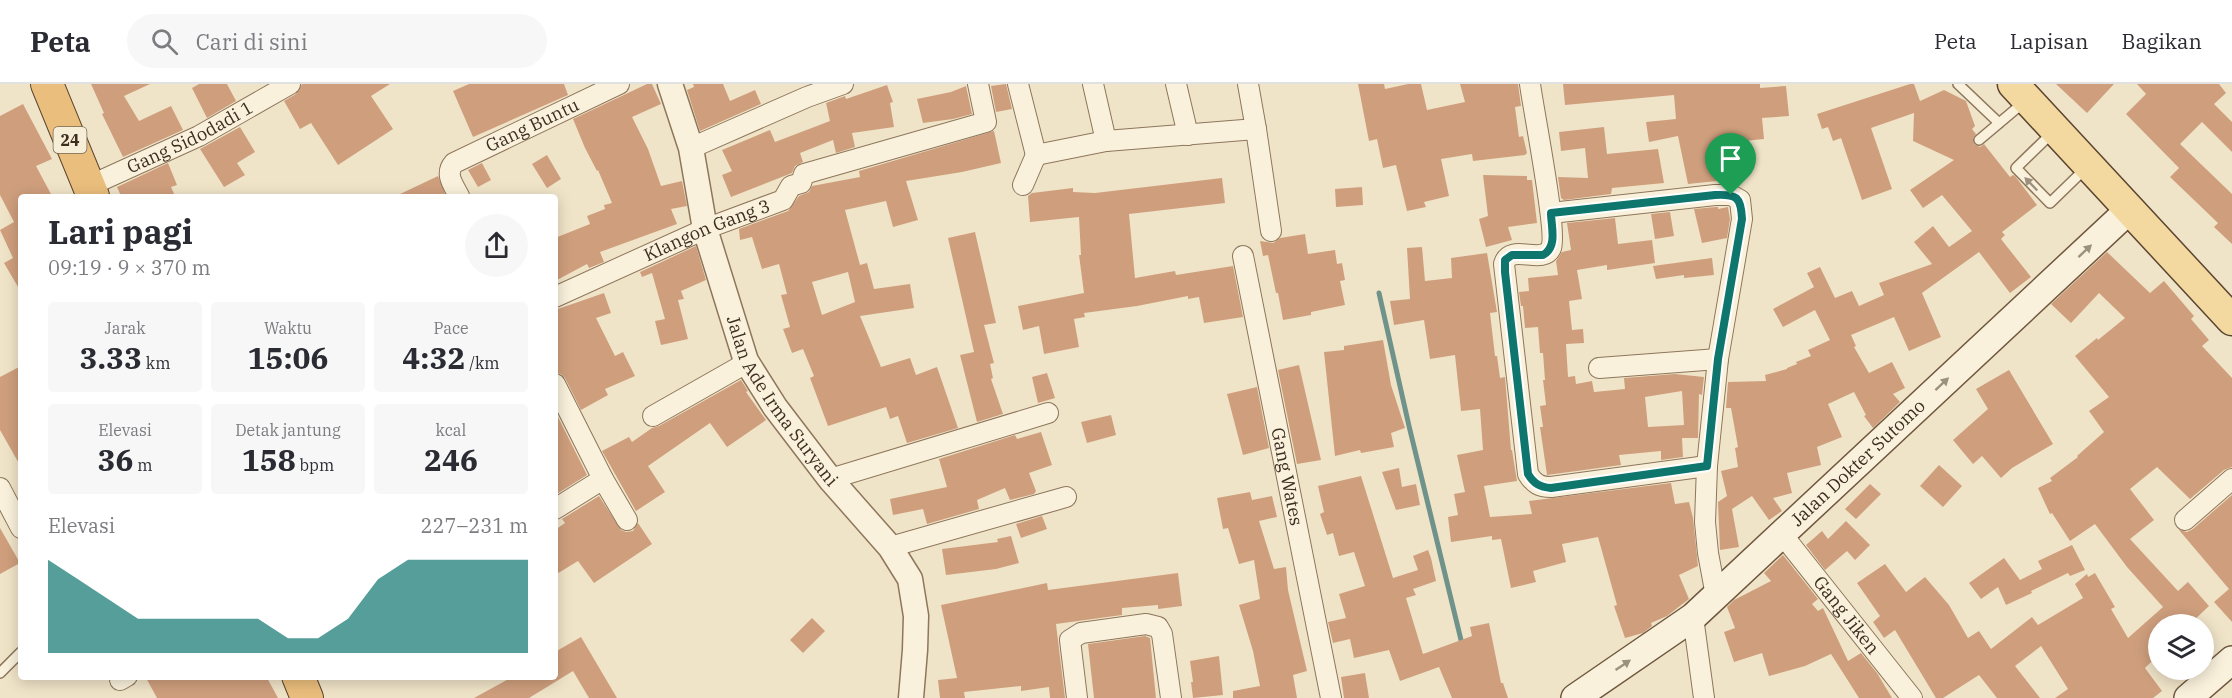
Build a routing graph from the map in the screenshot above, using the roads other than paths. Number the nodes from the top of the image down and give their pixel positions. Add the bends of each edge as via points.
1 (47, 84) edge
2 (290, 84) edge
3 (619, 84) edge
4 (670, 84) edge
5 (843, 84) edge
6 (978, 84) edge
7 (1018, 84) edge
8 (1093, 84) edge
9 (1176, 84) edge
10 (1248, 84) edge
11 (1530, 84) edge
12 (1958, 84) edge
13 (2020, 92) edge
14 (1999, 123) junction
15 (1256, 129) junction
16 (2055, 130) junction
17 (1188, 135) junction
18 (1979, 140) dead end
19 (1106, 141) junction
20 (691, 148) junction
21 (1036, 155) junction
22 (2088, 166) junction
23 (1023, 185) dead end
24 (91, 191) edge
25 (458, 194) edge
26 (2129, 210) junction
27 (1551, 213) junction
28 (705, 229) junction
29 (1271, 231) dead end
30 (1243, 256) dead end
31 (558, 296) edge
32 (2232, 320) edge
33 (1718, 359) junction
34 (746, 360) junction
35 (1599, 368) dead end
36 (558, 390) edge
37 (1048, 413) dead end
38 (653, 417) dead end
39 (1707, 466) junction
40 (603, 479) junction
41 (830, 479) junction
42 (2232, 479) edge
43 (0, 488) edge
44 (1066, 497) dead end
45 (558, 507) edge
46 (18, 516) edge
47 (627, 520) dead end
48 (2185, 520) dead end
49 (1781, 534) junction
50 (890, 547) junction
51 (1716, 596) junction
52 (1693, 616) junction
53 (18, 655) edge
54 (2232, 660) edge
55 (0, 673) edge
56 (299, 680) edge
57 (1073, 697) edge
58 (307, 698) edge
59 (911, 698) edge
60 (1171, 698) edge
61 (1331, 698) edge
62 (1575, 698) edge
63 (1704, 698) edge
64 (1912, 698) edge
65 (2188, 698) edge

1 - 24 highway, 24
2 - 24 street, Gang Sidodadi 1
3 - 25 street, Gang Buntu via 454,163 449,175
4 - 20 street, Jalan Ade Irma Suryani
5 - 20 street
6 - 28 street, Klangon Gang 3 via 986,122 804,174 801,183 791,186 783,200
7 - 21 street
8 - 19 street
9 - 17 street
10 - 15 street
11 - 27 street
12 - 14 lane
13 - 14 lane
13 - 16 main road
14 - 18 lane
15 - 17 street
15 - 29 street
16 - 22 main road
22 -> 16 lane via 2050,203 2016,168
17 - 19 street
19 - 21 street
20 - 28 street, Jalan Ade Irma Suryani
21 - 23 street
22 - 26 main road
26 - 32 main road
49 -> 26 main road, Jalan Dokter Sutomo
27 - 33 street via 1715,195 1740,200 1742,219
27 - 39 street via 1552,243 1548,252 1512,255 1504,264 1528,474 1533,482 1551,488
28 - 31 street, Klangon Gang 3
28 - 34 street, Jalan Ade Irma Suryani
30 - 61 street, Gang Wates
33 - 35 street
33 - 39 street
34 - 38 street
34 - 41 street, Jalan Ade Irma Suryani
36 - 40 street
37 - 41 street
39 - 51 street via 1705,522
40 - 45 street
40 - 47 street
41 - 50 street, Jalan Ade Irma Suryani
42 - 48 street
43 - 46 street
44 - 50 street
49 - 51 main road, Jalan Dokter Sutomo
49 - 64 street, Gang Jiken
50 - 59 street, Jalan Ade Irma Suryani via 910,579 916,615
51 - 52 main road, Jalan Dokter Sutomo
62 -> 52 main road, Jalan Dokter Sutomo
52 - 63 street
53 - 55 lane
54 - 65 main road
56 - 58 highway
57 - 60 street via 1071,638 1081,633 1146,624 1158,627 1162,634

